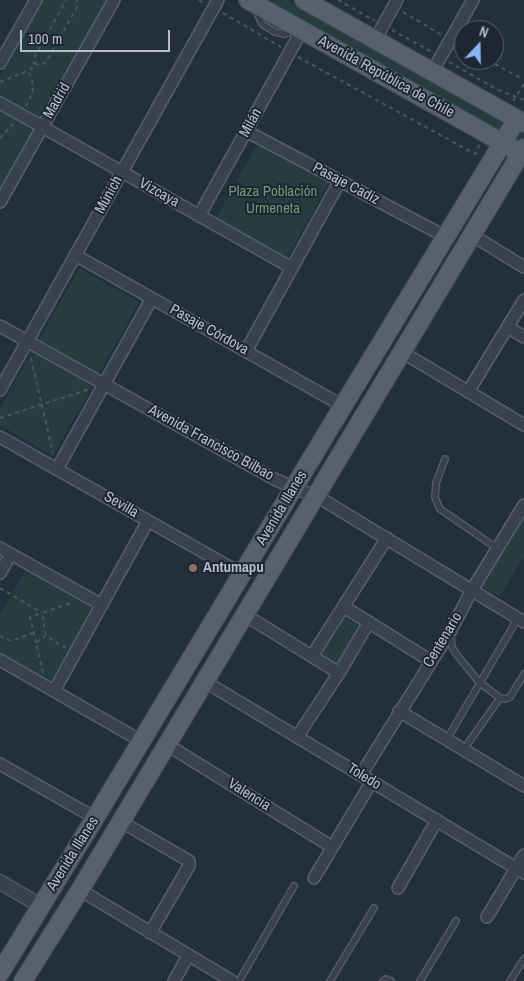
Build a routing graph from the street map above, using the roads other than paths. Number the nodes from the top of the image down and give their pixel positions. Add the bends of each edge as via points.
1 (36, 0) edge
2 (114, 0) edge
3 (304, 0) edge
4 (474, 0) edge
5 (251, 2) edge
6 (395, 3) edge
7 (215, 4) edge
8 (348, 24) junction
9 (301, 29) junction
10 (379, 33) junction
11 (334, 48) junction
12 (0, 63) edge
13 (437, 65) junction
14 (0, 103) edge
15 (521, 121) edge
16 (42, 127) junction
17 (246, 131) junction
18 (503, 143) junction
19 (523, 152) edge
20 (122, 172) junction
21 (340, 181) junction
22 (0, 202) edge
23 (199, 216) junction
24 (472, 235) junction
25 (446, 237) junction
26 (75, 255) junction
27 (524, 267) edge
28 (292, 268) junction
29 (152, 298) junction
30 (524, 300) edge
31 (0, 326) edge
32 (508, 327) junction
33 (524, 337) edge
34 (27, 341) junction
35 (246, 351) junction
36 (402, 352) junction
37 (104, 384) junction
38 (0, 390) edge
39 (468, 392) junction
40 (343, 406) junction
41 (524, 425) edge
42 (0, 437) edge
43 (446, 459) dead end
44 (57, 469) junction
45 (293, 488) junction
46 (315, 496) junction
47 (524, 505) edge
48 (148, 521) junction
49 (387, 538) junction
50 (0, 548) edge
51 (498, 549) junction
52 (11, 554) junction
53 (0, 574) edge
54 (242, 574) junction
55 (472, 590) junction
56 (102, 605) junction
57 (344, 607) junction
58 (245, 615) junction
59 (521, 620) edge
60 (369, 622) junction
61 (450, 630) junction
62 (312, 656) junction
63 (0, 660) edge
64 (431, 661) junction
65 (339, 673) junction
66 (524, 674) edge
67 (204, 681) junction
68 (480, 682) junction
69 (54, 691) junction
70 (500, 698) junction
71 (399, 711) junction
72 (297, 737) junction
73 (447, 738) junction
74 (141, 741) junction
75 (166, 744) junction
76 (464, 749) junction
77 (0, 764) edge
78 (361, 775) junction
79 (372, 781) junction
80 (524, 786) edge
81 (95, 818) junction
82 (437, 820) junction
83 (117, 827) junction
84 (332, 847) junction
85 (524, 854) edge
86 (72, 855) junction
87 (520, 870) edge
88 (314, 878) dead end
89 (0, 882) edge
90 (294, 886) dead end
91 (398, 888) dead end
92 (80, 890) junction
93 (41, 906) junction
94 (374, 908) dead end
95 (487, 918) dead end
96 (456, 921) dead end
97 (150, 933) junction
98 (48, 941) junction
99 (188, 956) junction
100 (524, 959) edge
101 (4, 968) edge
102 (25, 977) edge
103 (174, 981) edge
104 (232, 981) edge
105 (240, 981) edge
106 (330, 981) edge
107 (383, 981) edge
108 (391, 981) edge
109 (420, 981) edge
110 (510, 981) edge

1 - 12 street
2 - 16 street, Madrid
3 - 8 main road, Avenida República de Chile
4 - 13 street
5 - 9 main road, Avenida República de Chile
6 - 10 street
7 - 20 street, Múnich
8 - 10 main road, Avenida República de Chile
8 - 11 main road
9 - 11 main road, Avenida República de Chile
9 - 17 street, Milán
10 - 13 main road, Avenida República de Chile
11 - 18 main road, Avenida República de Chile
13 - 15 main road, Avenida República de Chile
14 - 16 street, Vizcaya
15 - 18 main road, Avenida Illanes
16 - 20 street, Vizcaya
16 - 22 street, Madrid
17 - 21 street, Pasaje Cadiz
17 - 23 street, Milán
18 - 19 main road, Avenida República de Chile
18 - 25 main road, Avenida Illanes
19 - 24 main road, Avenida Illanes
20 - 23 street, Vizcaya
20 - 26 street, Múnich
21 - 25 street, Pasaje Cadiz
21 - 28 street
23 - 28 street, Vizcaya
24 - 27 street
24 - 36 main road, Avenida Illanes
25 - 40 main road, Avenida Illanes
26 - 29 street, Pasaje Córdova
26 - 34 street, Múnich
28 - 35 street
29 - 35 street, Pasaje Córdova
29 - 37 street
30 - 32 street
31 - 34 street, Avenida Francisco Bilbao
32 - 33 street
32 - 39 street
34 - 37 street, Avenida Francisco Bilbao
34 - 38 street, Múnich
35 - 40 street, Pasaje Córdova
36 - 39 street
36 - 46 main road, Avenida Illanes
37 - 44 street
37 - 45 street, Avenida Francisco Bilbao
39 - 41 street
40 - 45 main road, Avenida Illanes
42 - 44 street, Sevilla
43 - 51 lane via 436,483 435,497 440,509
44 - 48 street, Sevilla
45 - 46 street, Avenida Francisco Bilbao
45 - 54 main road, Avenida Illanes
46 - 49 street, Avenida Francisco Bilbao
46 - 58 main road, Avenida Illanes
47 - 51 street, Centenario
48 - 54 street, Sevilla
48 - 56 street
49 - 55 street, Avenida Francisco Bilbao
49 - 57 street
50 - 52 street
51 - 55 street, Centenario
52 - 53 street
52 - 56 street
54 - 74 main road, Avenida Illanes
55 - 59 street, Avenida Francisco Bilbao
55 - 61 street, Centenario
56 - 69 street
57 - 60 street
57 - 62 street
58 - 62 street
58 - 67 main road, Avenida Illanes
59 - 68 lane
60 - 64 street
60 - 65 street
61 - 64 street, Centenario
61 - 68 lane via 452,647
62 - 65 street
63 - 69 street
64 - 71 street, Centenario
65 - 72 street
66 - 70 lane via 510,697
67 - 72 street, Toledo
67 - 75 main road, Avenida Illanes
68 - 70 lane
68 - 73 lane
69 - 74 street
70 - 76 lane
71 - 73 street
71 - 78 street, Centenario
72 - 78 street, Toledo
73 - 76 street
74 - 81 main road, Avenida Illanes
75 - 83 main road, Avenida Illanes
75 - 84 street, Valencia
76 - 80 street
77 - 81 street
78 - 79 street, Toledo
79 - 82 street, Toledo
79 - 84 street
81 - 83 main road
81 - 86 main road, Avenida Illanes
82 - 87 street, Toledo
82 - 91 street
83 - 92 main road, Avenida Illanes
83 - 97 street via 189,861
84 - 88 street
85 - 87 street
86 - 92 main road via 73,880
86 - 93 main road, Avenida Illanes
87 - 95 street
89 - 93 street
90 - 105 lane
92 - 97 street
92 - 98 main road, Avenida Illanes
93 - 98 main road via 49,922
93 - 101 main road, Avenida Illanes
94 - 106 lane
96 - 109 lane
97 - 99 street
98 - 102 main road, Avenida Illanes
99 - 103 street
99 - 104 street
100 - 110 lane
101 - 102 main road via 23,973
107 - 108 lane

